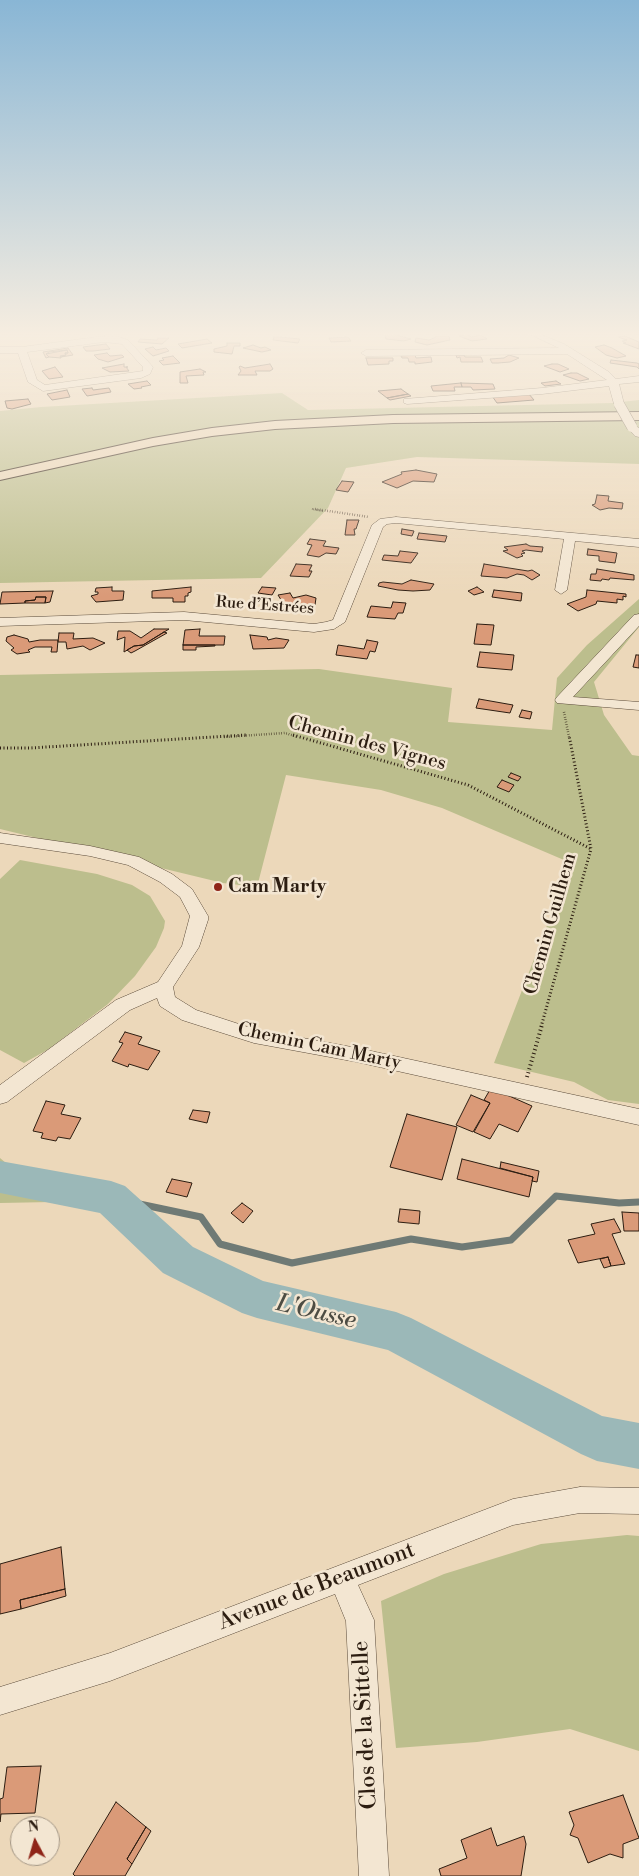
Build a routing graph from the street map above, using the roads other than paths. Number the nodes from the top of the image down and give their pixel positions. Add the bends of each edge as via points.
1 (334, 422) edge
2 (501, 422) edge
3 (637, 426) edge
4 (0, 476) edge
5 (570, 537) junction
6 (639, 543) edge
7 (561, 590) dead end
8 (639, 618) edge
9 (0, 622) edge
10 (639, 706) edge
11 (0, 838) edge
12 (164, 987) junction
13 (0, 1096) edge
14 (639, 1117) edge
15 (639, 1501) edge
16 (341, 1578) junction
17 (0, 1701) edge
18 (374, 1876) edge

1 - 4 main road via 212,432
2 - 3 main road
5 - 6 street
5 - 7 street
5 - 9 street, Rue d’Estrées via 384,521 378,525 339,622 329,626 314,628 184,616
8 - 10 street via 562,700
11 - 12 street via 90,851 132,861 166,878 186,893 199,920 190,947
12 - 13 street via 123,1005
12 - 14 street, Chemin Cam Marty via 167,1001 188,1015 254,1036 357,1055
15 - 16 street, Avenue de Beaumont via 580,1500 513,1512
16 - 17 street, Avenue de Beaumont via 110,1667
16 - 18 street, Clos de la Sittelle via 360,1620

